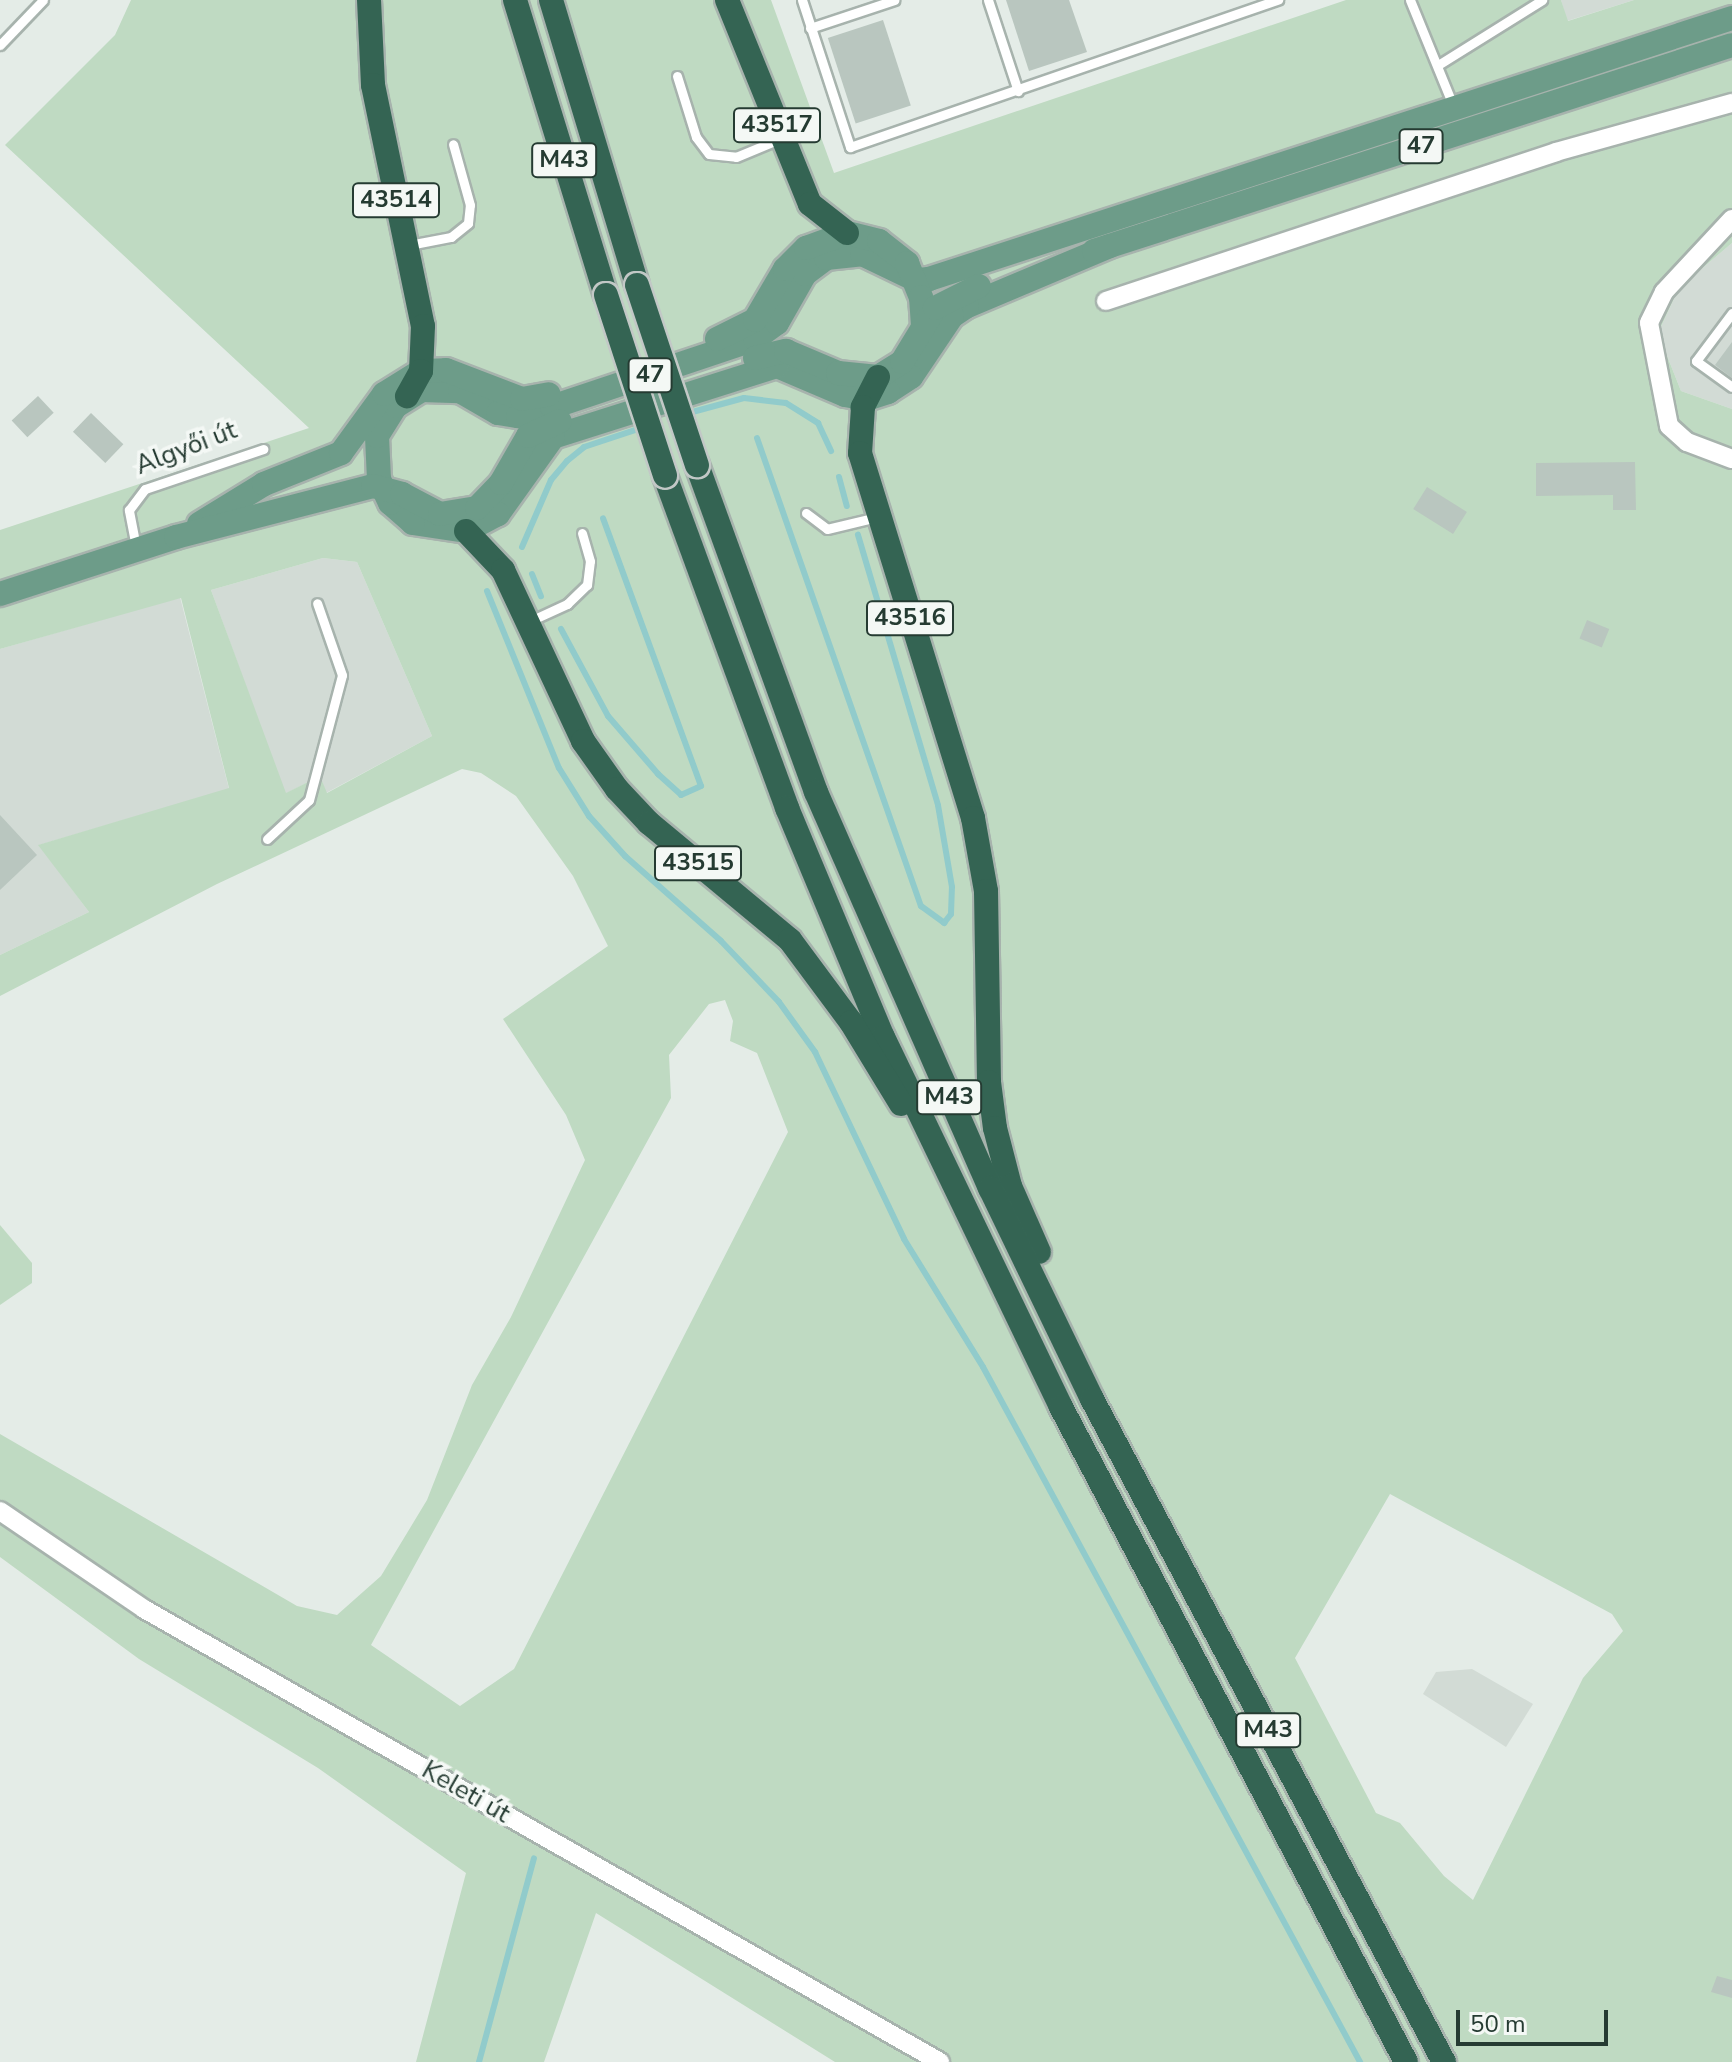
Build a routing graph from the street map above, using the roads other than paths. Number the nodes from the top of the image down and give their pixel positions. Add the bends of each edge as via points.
1 (43, 0) edge
2 (369, 0) edge
3 (515, 0) edge
4 (551, 0) edge
5 (727, 0) edge
6 (802, 0) edge
7 (894, 0) edge
8 (988, 0) edge
9 (1278, 0) edge
10 (1410, 0) edge
11 (1542, 0) edge
12 (1732, 18) edge
13 (810, 28) junction
14 (0, 45) edge
15 (1732, 45) edge
16 (1438, 65) junction
17 (677, 76) dead end
18 (1018, 91) junction
19 (1732, 103) edge
20 (1454, 109) junction
21 (782, 138) junction
22 (453, 144) dead end
23 (1732, 219) edge
24 (847, 233) junction
25 (1106, 235) junction
26 (406, 245) junction
27 (912, 271) junction
28 (1106, 301) dead end
29 (1732, 313) edge
30 (934, 326) junction
31 (421, 371) junction
32 (878, 377) junction
33 (1732, 387) edge
34 (407, 396) junction
35 (866, 399) junction
36 (374, 447) junction
37 (263, 449) dead end
38 (1732, 459) edge
39 (386, 494) junction
40 (806, 513) dead end
41 (877, 517) junction
42 (466, 531) junction
43 (582, 533) dead end
44 (176, 537) junction
45 (137, 550) junction
46 (0, 594) edge
47 (317, 603) dead end
48 (527, 623) junction
49 (267, 839) dead end
50 (952, 1183) junction
51 (1092, 1399) junction
52 (0, 1511) edge
53 (940, 2062) edge
54 (1406, 2062) edge
55 (1444, 2062) edge

1 - 14 lane
2 - 26 highway, 43514 via 373,85
3 - 50 highway, M43, bridge via 665,476 787,808
4 - 51 highway, M43, bridge via 697,465 816,792 892,973
5 - 21 highway, 43517
6 - 13 lane
7 - 13 lane
8 - 18 lane
9 - 18 lane
10 - 16 lane
11 - 16 lane
12 - 20 main road, 47
13 - 18 lane via 850,147
15 - 25 main road, 47
16 - 20 lane
17 - 21 lane via 696,137 709,154 736,157
19 - 28 street via 1556,152
20 - 25 main road, 47
21 - 24 highway, 43517 via 810,204
22 - 26 lane via 467,188 468,223 451,237
23 - 38 street via 1672,282 1649,323 1669,426 1687,442
24 - 27 main road via 879,241
24 - 31 main road, 47 via 818,241 794,258 762,311 744,326 553,393 522,399 446,370
25 - 27 main road, 47
25 - 30 main road, 47
26 - 31 highway, 43514 via 423,326
27 - 30 main road
27 - 34 main road, 47 via 862,254 826,258 805,274 777,323 755,339 518,416 498,413 460,391 436,387
29 - 33 lane via 1696,361
30 - 32 main road, 47 via 902,362
30 - 35 main road, 47 via 911,377
31 - 34 highway, 43514
31 - 44 main road via 384,394 341,453 264,484
32 - 35 highway, 43516
32 - 39 main road, 47 via 838,373 803,354 771,353 540,428 518,447 501,483 477,508 440,514
34 - 36 main road via 387,418
35 - 41 highway, 43516 via 860,453
35 - 42 main road, 47 via 827,389 777,366 576,429 543,445 516,495 498,514
36 - 39 main road
36 - 44 main road via 339,472
37 - 45 lane, Algyői út via 145,489 129,510
39 - 42 main road via 413,523
39 - 44 main road via 280,523
40 - 41 lane via 827,529
41 - 51 highway, 43516 via 956,759 982,859 989,1082 1003,1160 1068,1319
42 - 48 highway, 43515 via 503,570
43 - 48 lane via 590,561 587,585 567,604
44 - 45 main road
45 - 46 main road
47 - 49 lane via 342,675 309,800
48 - 50 highway, 43515 via 583,741 617,789 649,823 790,940 817,971
50 - 54 highway, M43 via 1104,1491
51 - 55 highway, M43
52 - 53 street, Keleti út via 144,1609

